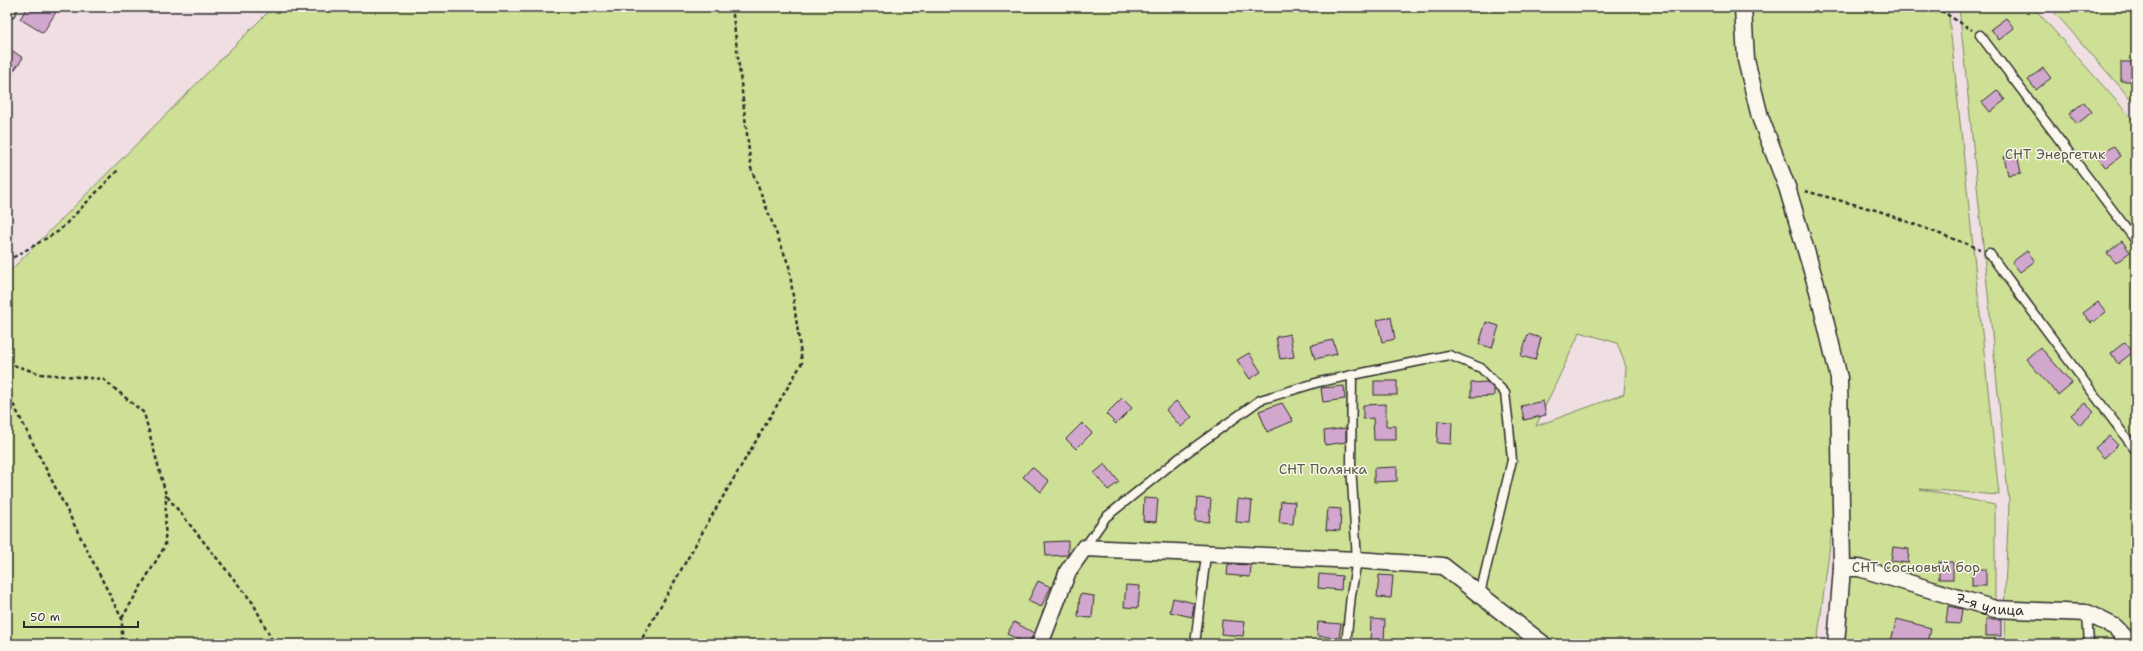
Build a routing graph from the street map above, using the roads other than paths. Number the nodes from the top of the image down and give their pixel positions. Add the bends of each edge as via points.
1 (9, 7) edge
2 (1743, 7) edge
3 (7, 11) edge
4 (1980, 35) road end
5 (2136, 241) edge
6 (1989, 253) road end
7 (1352, 375) junction
8 (2136, 451) edge
9 (1084, 548) junction
10 (1206, 555) junction
11 (1357, 560) junction
12 (1842, 568) junction
13 (1480, 594) junction
14 (2087, 613) junction
15 (1040, 644) edge
16 (1195, 644) edge
17 (1346, 644) edge
18 (1543, 644) edge
19 (1836, 644) edge
20 (2089, 644) edge
21 (2131, 644) edge

1 - 3 street
2 - 12 street via 1749,75 1760,117 1787,187 1818,290 1839,378
4 - 5 lane
6 - 8 lane
7 - 9 lane via 1260,400 1178,459 1106,517
7 - 11 lane via 1351,465
7 - 13 lane via 1448,355 1481,368 1505,392 1512,460
9 - 10 street
9 - 15 street via 1068,571
10 - 11 street
10 - 16 lane
11 - 13 street via 1443,566
11 - 17 lane
12 - 14 street, 7-я улица via 1859,568 1995,609
12 - 19 street
13 - 18 street
14 - 20 lane
14 - 21 street, 7-я улица via 2115,627

